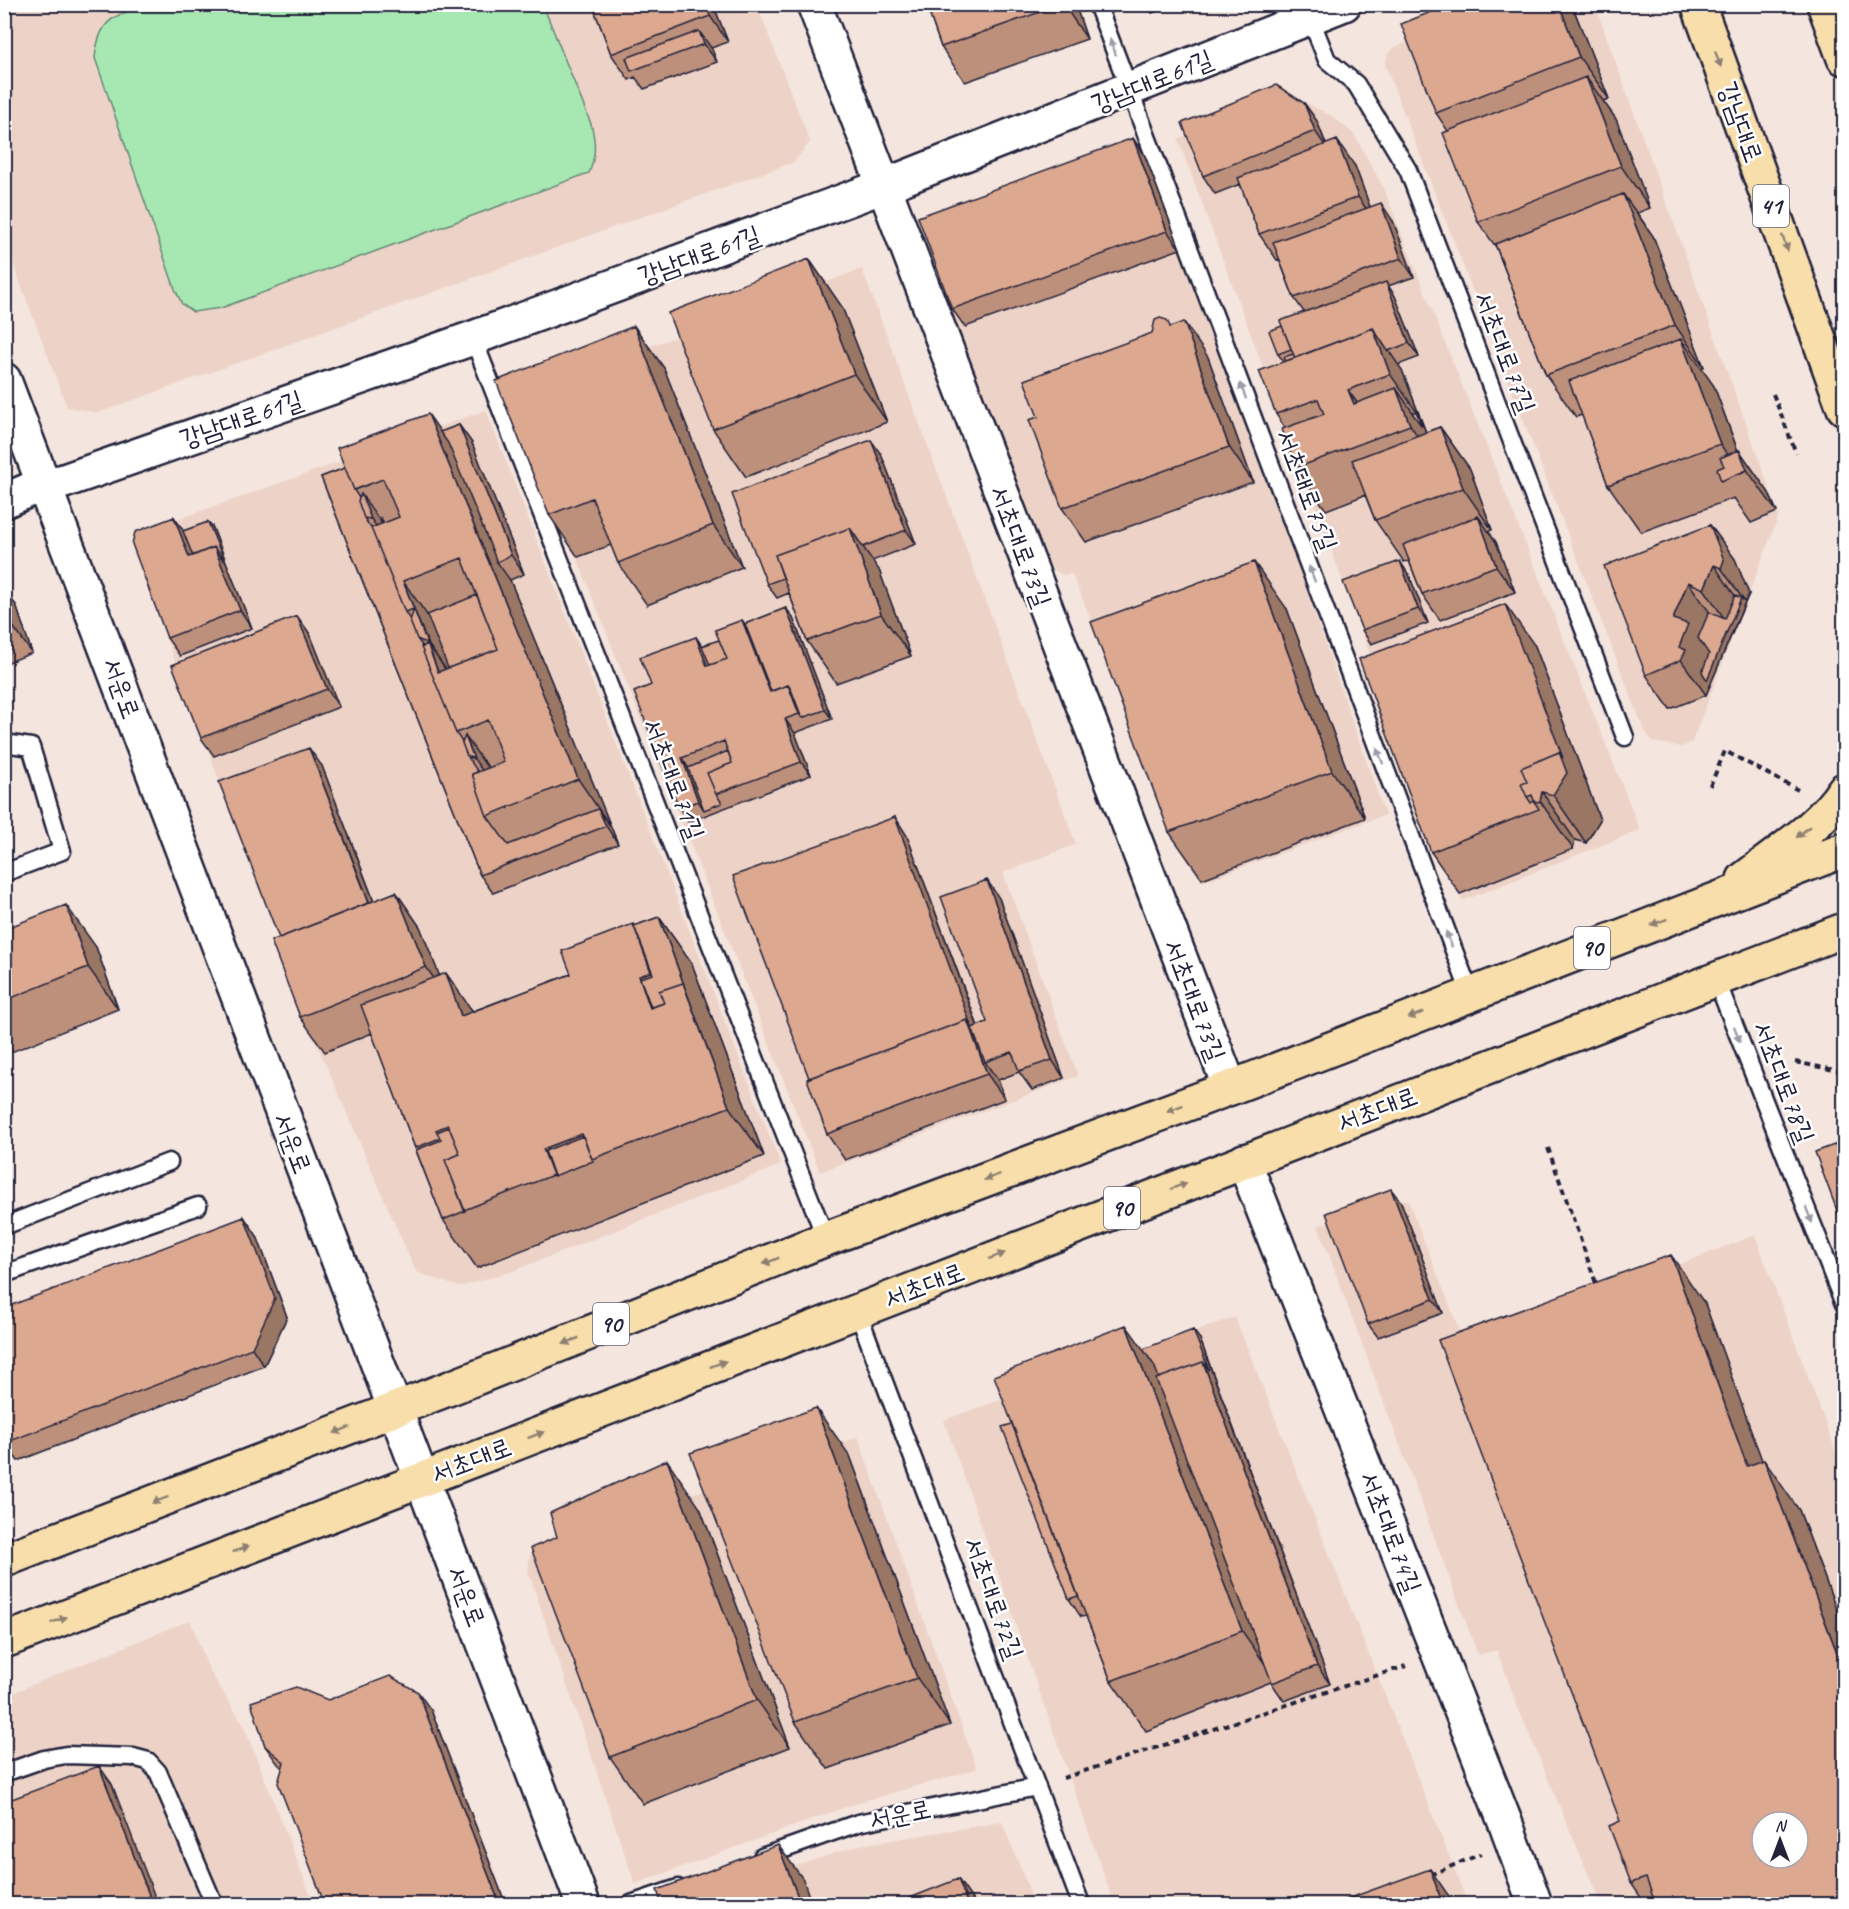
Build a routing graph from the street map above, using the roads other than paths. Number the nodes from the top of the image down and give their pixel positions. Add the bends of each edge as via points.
1 (814, 4) edge
2 (1097, 4) edge
3 (1344, 4) edge
4 (1698, 4) edge
5 (1824, 4) edge
6 (1307, 11) edge
7 (1845, 58) edge
8 (1129, 90) junction
9 (884, 186) junction
10 (473, 338) junction
11 (4, 380) edge
12 (1845, 408) edge
13 (45, 483) junction
14 (4, 501) edge
15 (1625, 737) dead end
16 (4, 743) edge
17 (1845, 790) edge
18 (1845, 850) edge
19 (4, 873) edge
20 (1714, 902) junction
21 (1837, 937) edge
22 (1716, 979) junction
23 (1470, 993) junction
24 (1230, 1088) junction
25 (1244, 1161) junction
26 (169, 1162) dead end
27 (198, 1206) dead end
28 (4, 1226) edge
29 (826, 1239) junction
30 (4, 1274) edge
31 (1845, 1304) edge
32 (858, 1310) junction
33 (397, 1409) junction
34 (422, 1479) junction
35 (4, 1560) edge
36 (4, 1641) edge
37 (4, 1773) edge
38 (1037, 1787) junction
39 (750, 1862) edge
40 (696, 1881) edge
41 (214, 1905) edge
42 (583, 1905) edge
43 (631, 1905) edge
44 (1081, 1905) edge
45 (1535, 1905) edge

1 - 9 street, 서초대로73길
8 -> 2 lane, 서초대로75길
3 - 6 street, 강남대로61길
4 -> 12 main road, 강남대로 / 41
5 - 7 main road
6 - 8 street, 강남대로61길
6 - 15 lane, 서초대로77길 via 1327,60 1356,84 1408,170
8 - 9 street, 강남대로61길
23 -> 8 lane, 서초대로75길
9 - 10 street, 강남대로61길
9 - 24 street, 서초대로73길
10 - 13 street, 강남대로61길 via 61,482
10 - 29 lane, 서초대로71길
11 - 13 street, 서운로
13 - 14 street, 강남대로61길
13 - 33 street, 서운로 via 272,1089
16 - 19 lane via 31,747 62,852
17 -> 20 main road via 1803,832
18 - 20 main road, 90
20 -> 23 main road, 90
21 - 22 main road, 서초대로 / 90
22 - 25 main road, 서초대로 / 90
22 -> 31 lane, 서초대로78길
23 -> 24 main road, 90
24 -> 29 main road, 90
32 -> 25 main road, 서초대로 / 90
25 - 45 street, 서초대로74길
26 - 28 lane
27 - 30 lane
29 -> 33 main road, 90
34 -> 32 main road, 서초대로 / 90
32 - 38 lane, 서초대로72길
33 - 34 street, 서운로
33 -> 35 main road, 90
36 -> 34 main road, 서초대로 / 90
34 - 42 street, 서운로
37 - 41 lane via 66,1755 134,1756 148,1761 158,1772
38 - 39 lane, 서운로 via 858,1823
38 - 44 lane, 서초대로72길
40 - 43 lane

